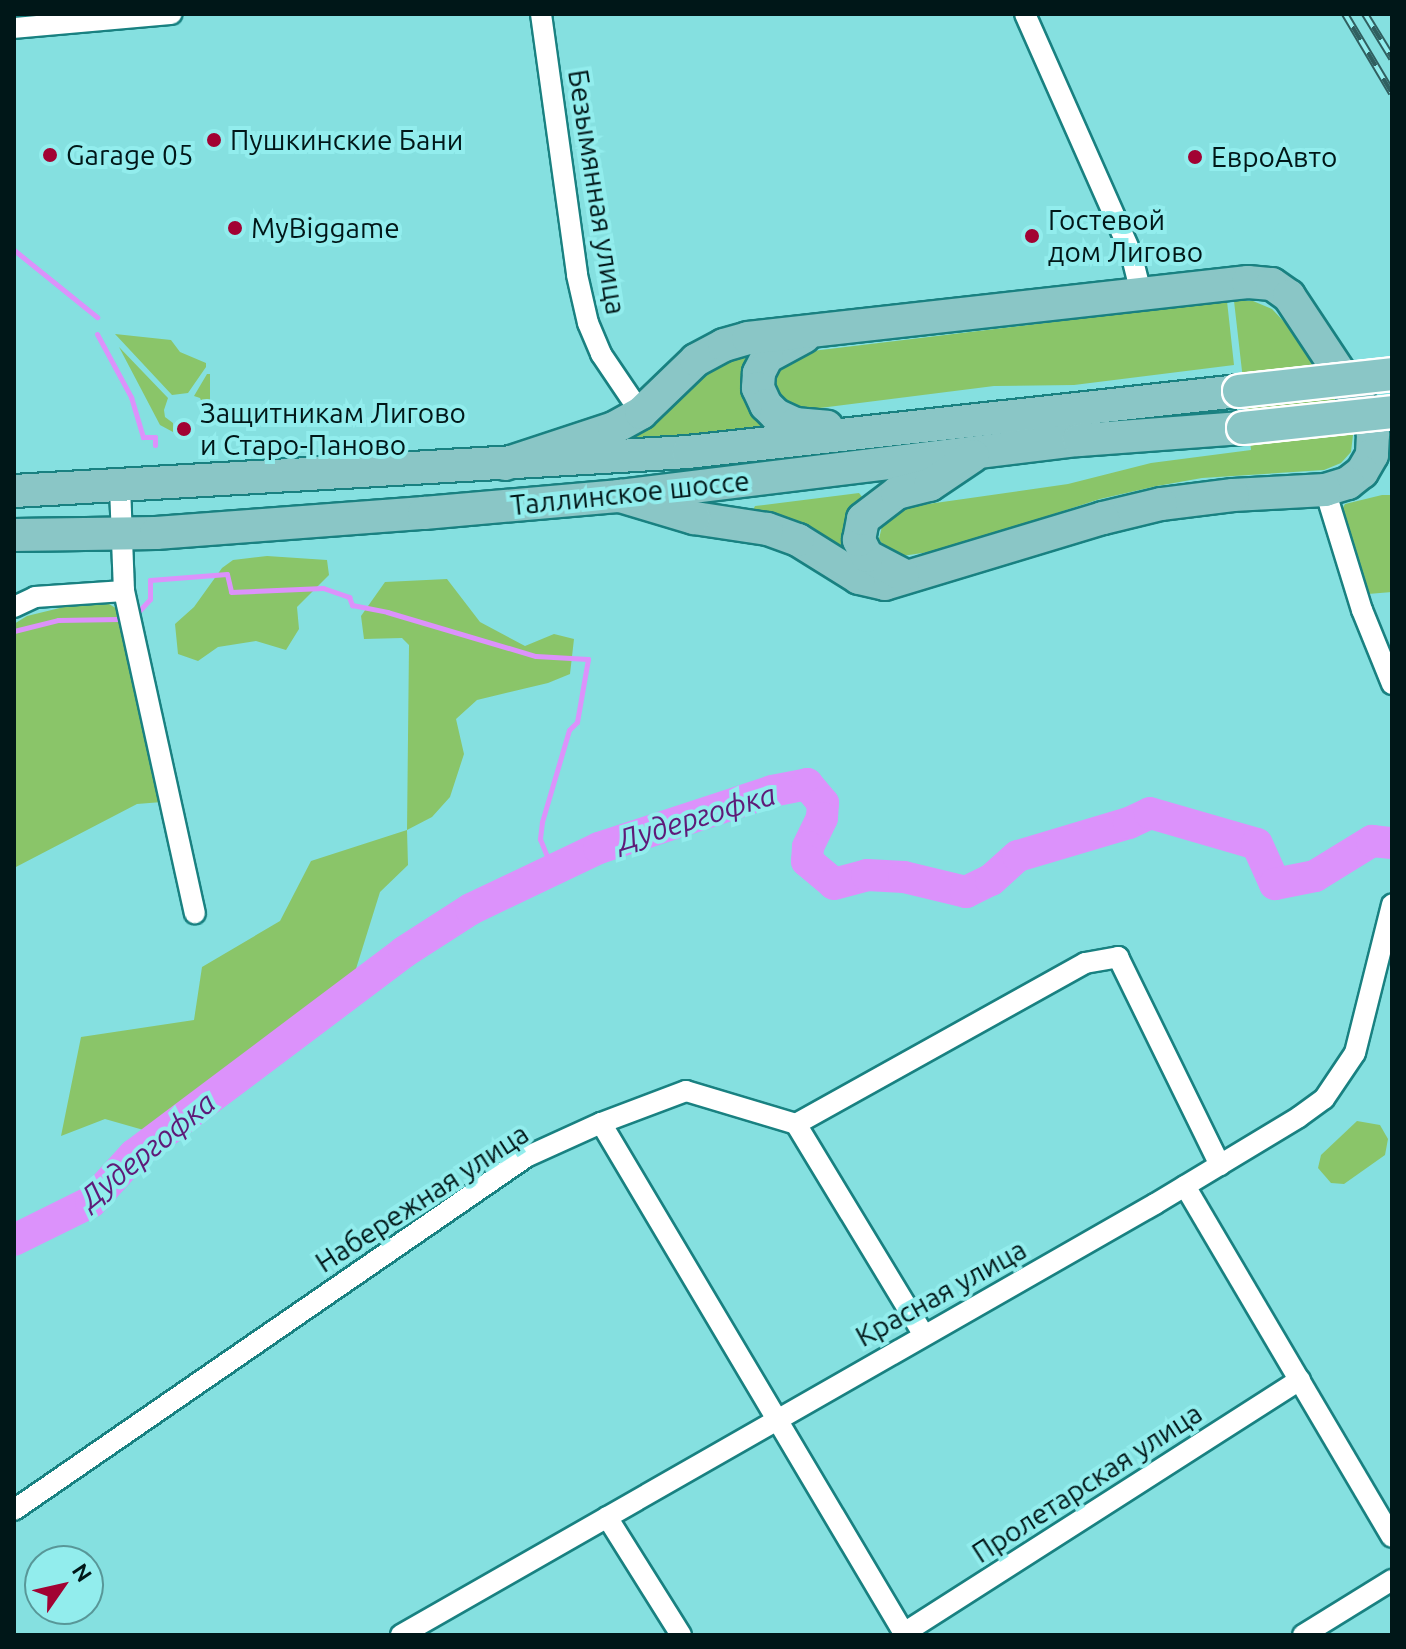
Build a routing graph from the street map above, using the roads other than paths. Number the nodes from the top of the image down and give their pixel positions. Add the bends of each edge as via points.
1 (171, 14) edge
2 (541, 14) edge
3 (1025, 14) edge
4 (14, 28) edge
5 (1139, 281) junction
6 (818, 331) junction
7 (1392, 374) edge
8 (1392, 412) edge
9 (641, 413) junction
10 (882, 431) junction
11 (979, 452) junction
12 (505, 464) junction
13 (120, 485) junction
14 (1325, 490) junction
15 (14, 491) edge
16 (620, 496) junction
17 (121, 534) junction
18 (14, 535) edge
19 (912, 578) junction
20 (124, 591) junction
21 (14, 607) edge
22 (1392, 684) edge
23 (1392, 905) edge
24 (195, 913) dead end
25 (601, 1123) junction
26 (796, 1124) junction
27 (1220, 1165) junction
28 (1185, 1186) junction
29 (924, 1335) junction
30 (1300, 1380) junction
31 (777, 1417) junction
32 (14, 1510) edge
33 (607, 1517) junction
34 (1392, 1537) edge
35 (1392, 1580) edge
36 (904, 1634) edge
37 (401, 1635) edge
38 (681, 1635) edge
39 (1303, 1635) edge

1 - 4 street
2 - 9 street, Безымянная улица via 588,323 601,354
3 - 5 street
5 - 6 main road
5 - 14 main road via 1272,284 1289,296 1367,414 1373,434 1372,455 1362,472
6 - 9 main road via 724,345 696,360
6 - 10 main road via 767,357 758,388 766,405 795,424
7 - 10 main road, Таллинское шоссе, bridge
8 - 11 main road, Таллинское шоссе, bridge
9 - 12 main road via 587,438
10 - 12 main road, Таллинское шоссе via 688,452
11 - 16 main road, Таллинское шоссе
11 - 19 main road via 930,485 897,493 863,519 859,540 867,556
12 - 13 main road, Таллинское шоссе
13 - 15 main road, Таллинское шоссе
13 - 17 street
14 - 19 main road via 1161,504
14 - 22 street via 1362,610
16 - 17 main road, Таллинское шоссе
16 - 19 main road via 694,518 767,529 798,540 859,578 885,584
17 - 18 main road, Таллинское шоссе
17 - 20 street
20 - 21 street via 35,597
20 - 24 street
23 - 27 street, Красная улица via 1355,1053 1342,1077 1324,1099
25 - 26 street, Набережная улица via 686,1091
25 - 31 street
25 - 32 street, Набережная улица via 526,1157
26 - 27 street via 1085,963 1118,957
26 - 29 street
27 - 28 street, Красная улица
28 - 29 street, Красная улица
28 - 30 street
29 - 31 street, Красная улица
30 - 34 street
30 - 36 street, Пролетарская улица
31 - 33 street, Красная улица
31 - 36 street
33 - 37 street, Красная улица
33 - 38 street
35 - 39 street

